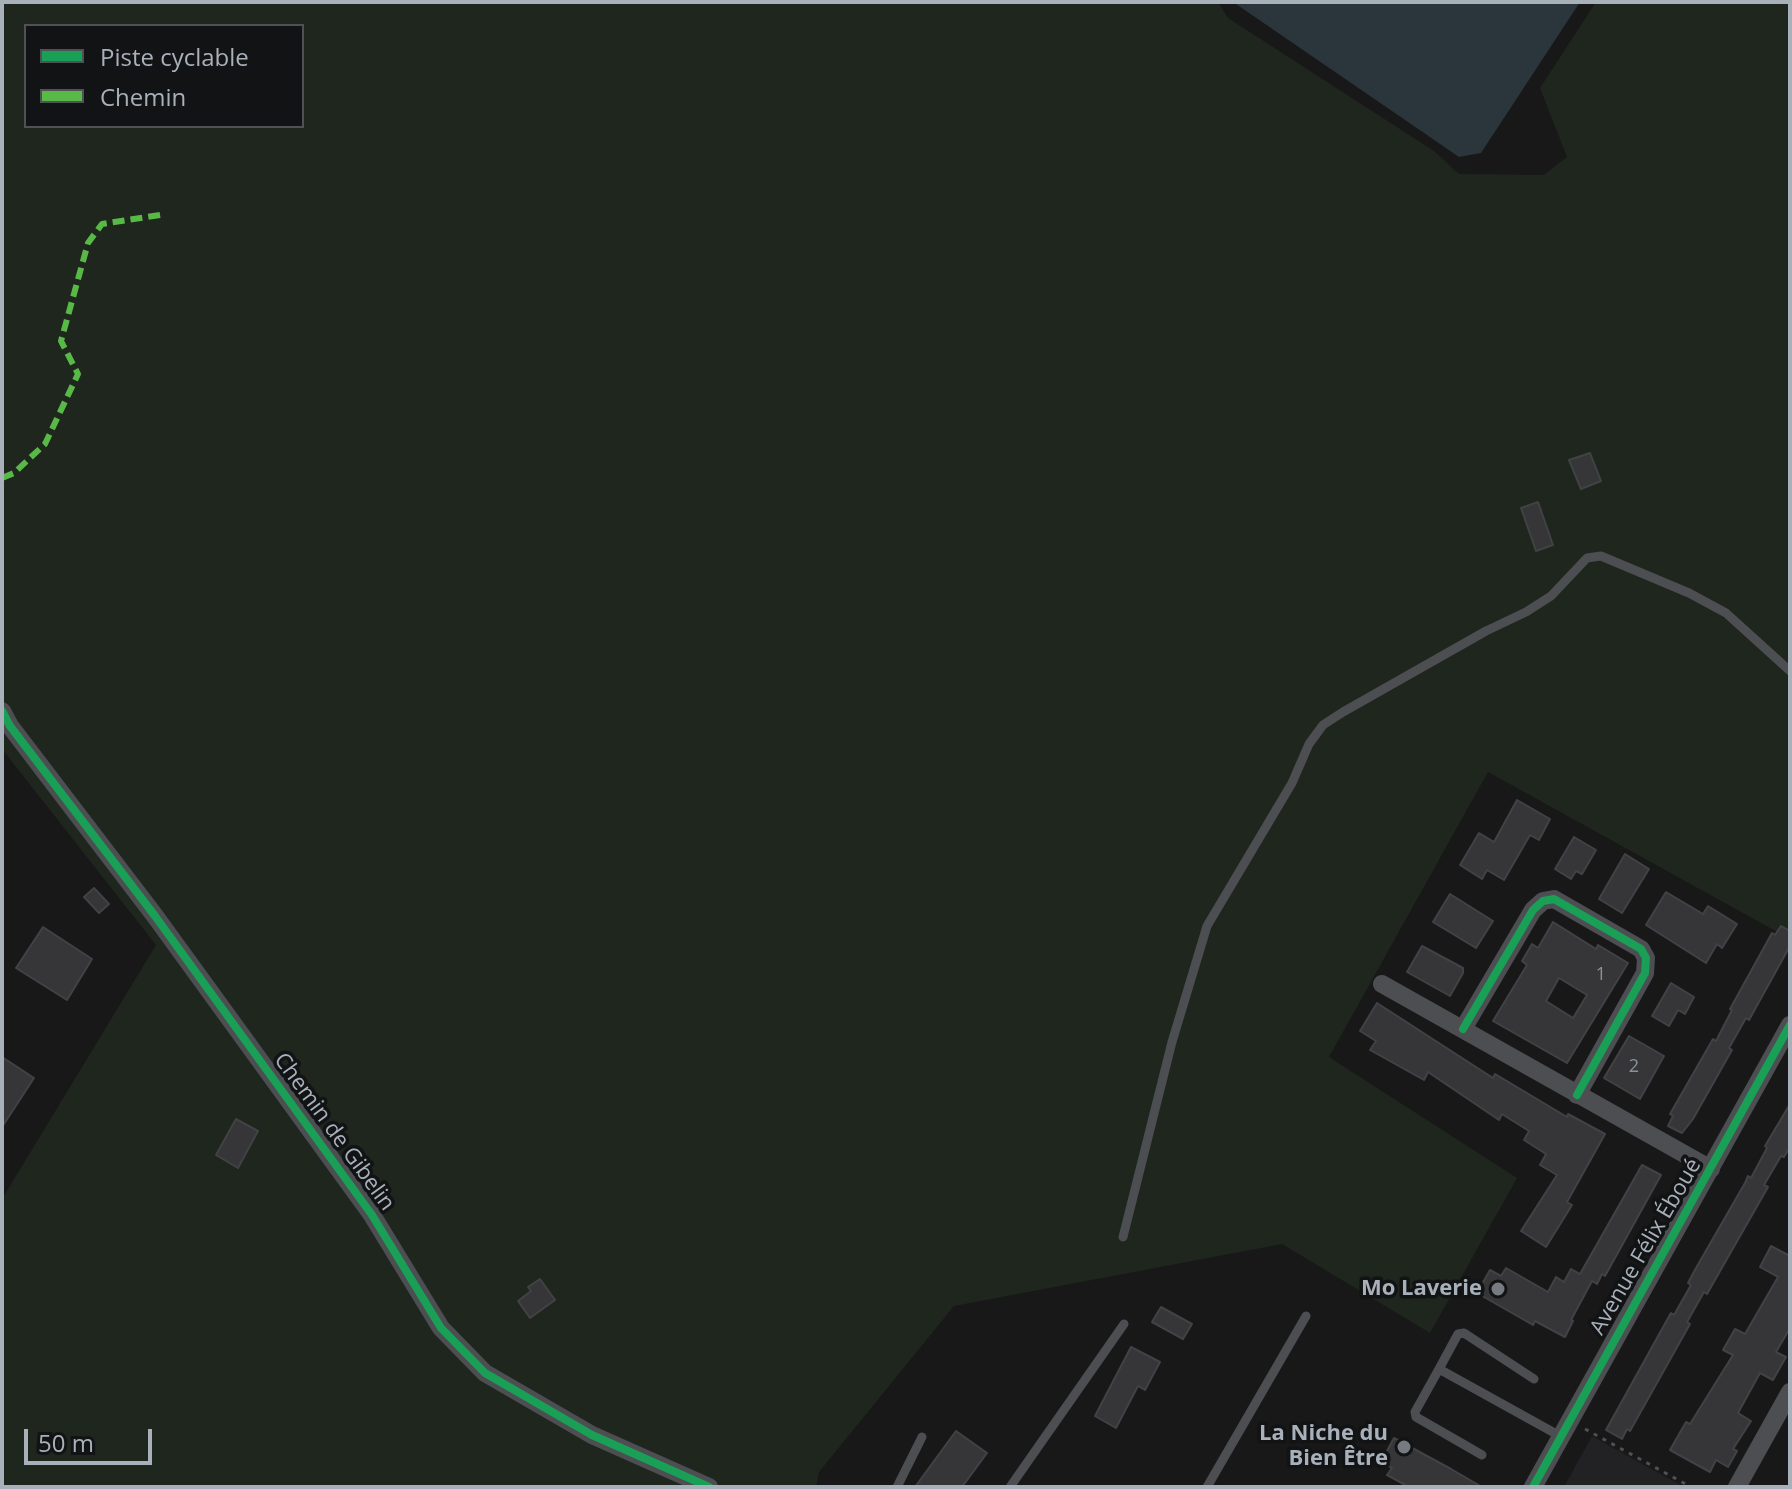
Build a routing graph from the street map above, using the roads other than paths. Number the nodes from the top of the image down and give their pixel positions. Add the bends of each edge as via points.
1 (1790, 671) edge
2 (5, 722) edge
3 (1382, 984) dead end
4 (1790, 1025) edge
5 (1463, 1029) junction
6 (1577, 1095) junction
7 (1711, 1169) junction
8 (1123, 1237) dead end
9 (1306, 1316) dead end
10 (1124, 1324) dead end
11 (1439, 1369) junction
12 (1534, 1379) dead end
13 (1790, 1392) edge
14 (1565, 1428) junction
15 (922, 1437) dead end
16 (1482, 1455) dead end
17 (709, 1487) edge
18 (897, 1487) edge
19 (1010, 1487) edge
20 (1207, 1487) edge
21 (1533, 1487) edge
22 (1737, 1487) edge

1 - 8 lane via 1726,613 1601,556 1587,558 1551,596 1526,612 1323,725 1207,926
2 - 17 street, Chemin de Gibelin via 155,916 363,1202 441,1328 485,1373 592,1435
3 - 5 street
4 - 7 street, Avenue Félix Éboué
5 - 6 street
5 - 6 street via 1543,901 1554,899 1641,949 1645,973
6 - 7 street
7 - 14 street, Avenue Félix Éboué
9 - 20 lane
10 - 19 lane
11 - 12 lane via 1458,1334 1464,1333
11 - 14 lane
11 - 16 lane via 1416,1417
13 - 22 street
14 - 21 street, Avenue Félix Éboué
15 - 18 lane

